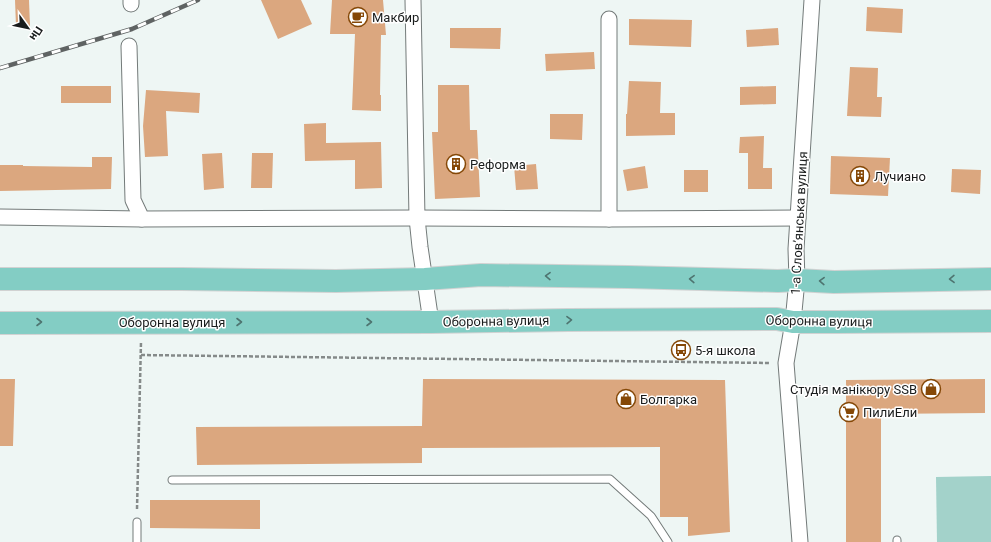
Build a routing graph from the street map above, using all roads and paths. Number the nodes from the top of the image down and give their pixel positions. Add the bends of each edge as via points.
1 (414, 0) edge
2 (812, 0) edge
3 (609, 19) dead end
4 (129, 46) dead end
5 (0, 217) edge
6 (417, 218) junction
7 (798, 218) junction
8 (142, 219) junction
9 (609, 219) junction
10 (0, 279) edge
11 (425, 279) junction
12 (991, 279) edge
13 (797, 280) junction
14 (991, 321) edge
15 (141, 322) junction
16 (431, 322) junction
17 (793, 322) junction
18 (0, 323) edge
19 (141, 355) junction
20 (786, 363) junction
21 (172, 480) dead end
22 (137, 522) joint
23 (136, 542) edge
24 (668, 542) edge
25 (800, 542) edge

1 - 6 street
2 - 7 street, 1-а Слов’янська вулиця
3 - 9 street
4 - 8 street via 133,200
5 - 8 street
6 - 8 street
6 - 9 street
6 - 11 street
7 - 9 street
7 - 13 street, 1-а Слов’янська вулиця
10 - 11 main road
13 -> 11 main road via 489,276
11 - 16 street
12 -> 13 main road via 834,282
13 - 17 street, 1-а Слов’янська вулиця
14 - 17 main road, Оборонна вулиця
15 -> 16 main road, Оборонна вулиця
18 -> 15 main road, Оборонна вулиця
15 - 19 path
16 -> 17 main road, Оборонна вулиця via 777,319
17 - 20 street, 1-а Слов’янська вулиця
19 - 20 path
19 - 22 path
20 - 25 street, 1-а Слов’янська вулиця
21 - 24 lane via 610,479 651,516
22 - 23 lane

